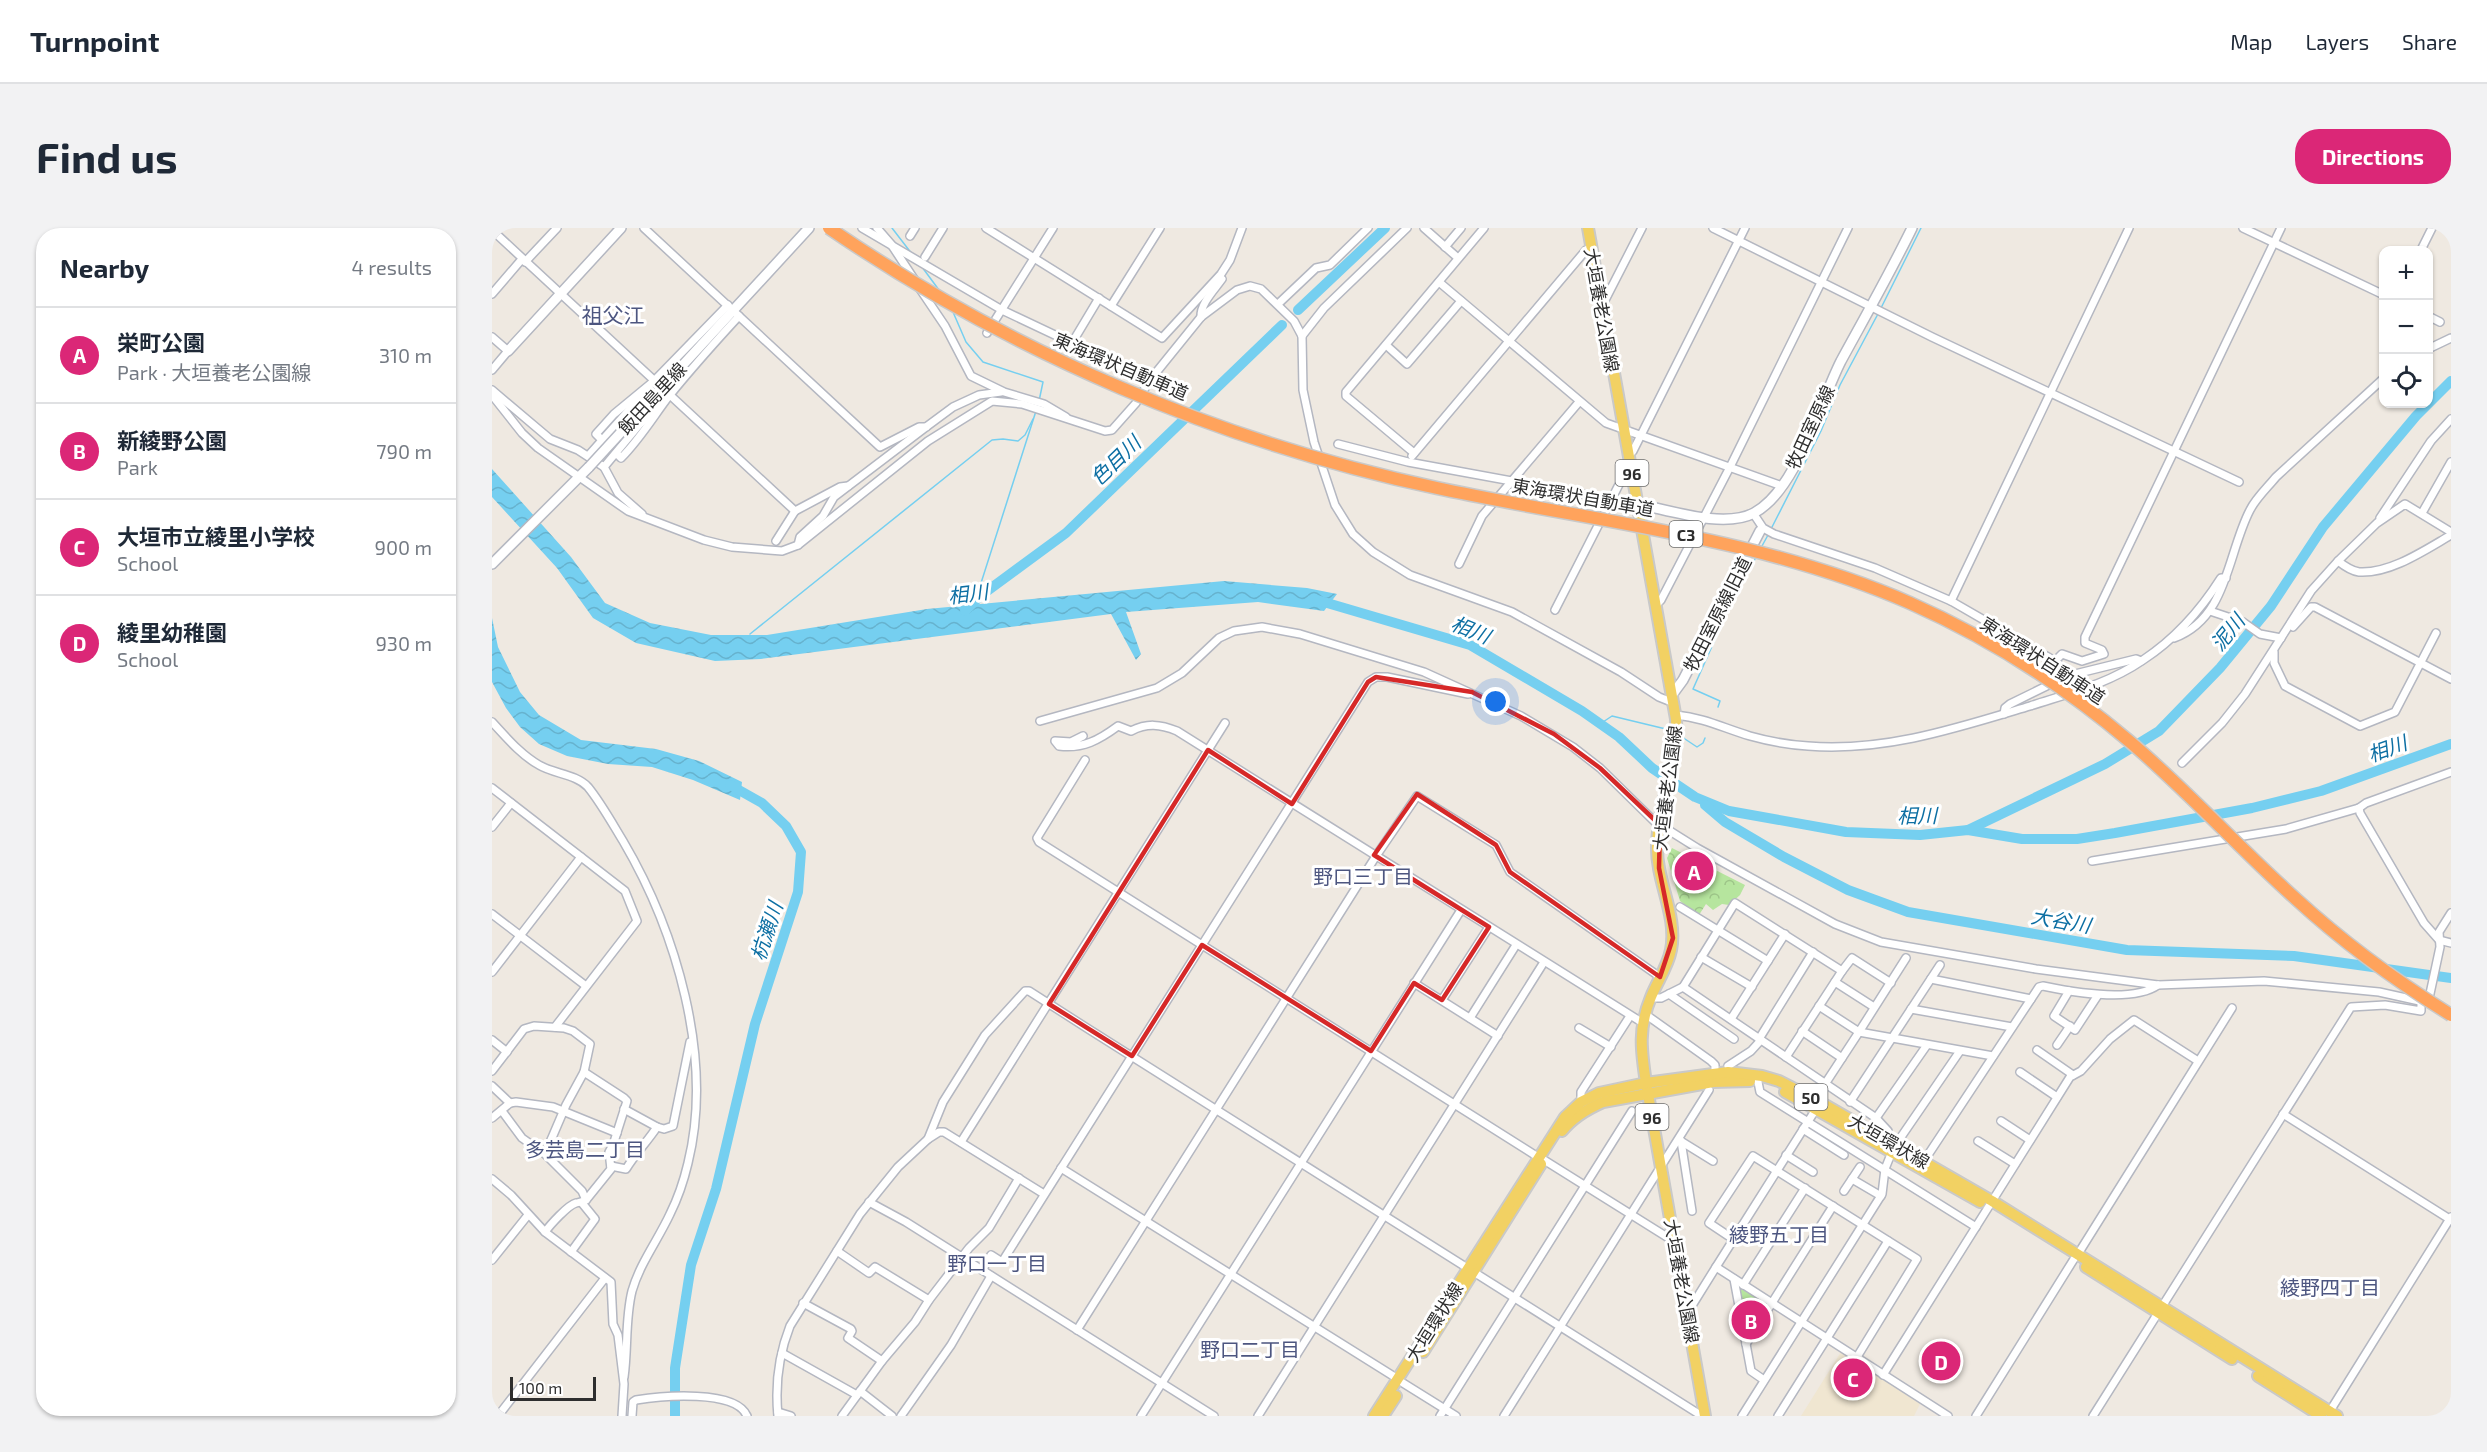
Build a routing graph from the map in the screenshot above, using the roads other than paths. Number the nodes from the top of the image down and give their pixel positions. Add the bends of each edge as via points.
1 (557, 228) edge
2 (621, 228) edge
3 (644, 228) edge
4 (808, 228) edge
5 (830, 228) edge
6 (862, 228) edge
7 (877, 228) edge
8 (915, 228) edge
9 (944, 228) edge
10 (986, 228) edge
11 (1053, 228) edge
12 (1160, 228) edge
13 (1242, 228) edge
14 (1368, 228) edge
15 (1407, 228) edge
16 (1424, 228) edge
17 (1461, 228) edge
18 (1484, 228) edge
19 (1588, 228) edge
20 (1642, 228) edge
21 (1713, 228) edge
22 (1745, 228) edge
23 (1848, 228) edge
24 (1912, 228) edge
25 (2129, 228) edge
26 (2243, 228) edge
27 (2281, 228) edge
28 (2432, 228) edge
29 (492, 230) edge
30 (910, 236) dead end
31 (1738, 240) junction
32 (2274, 243) junction
33 (891, 244) junction
34 (2423, 246) edge
35 (1445, 247) junction
36 (1591, 247) junction
37 (925, 257) dead end
38 (1034, 258) junction
39 (1458, 258) junction
40 (524, 261) junction
41 (1221, 274) junction
42 (1439, 282) junction
43 (1822, 282) junction
44 (2379, 293) edge
45 (492, 294) edge
46 (560, 295) junction
47 (1099, 298) junction
48 (1461, 301) junction
49 (1278, 304) junction
50 (1111, 306) junction
51 (1602, 306) junction
52 (1873, 308) junction
53 (733, 310) junction
54 (1002, 310) junction
55 (1201, 317) junction
56 (2433, 318) edge
57 (2440, 322) dead end
58 (987, 333) dead end
59 (1302, 336) junction
60 (492, 337) edge
61 (2451, 338) edge
62 (1508, 341) junction
63 (1071, 343) junction
64 (1386, 345) junction
65 (2433, 347) edge
66 (508, 351) junction
67 (492, 370) edge
68 (1150, 380) junction
69 (654, 381) junction
70 (2379, 383) edge
71 (492, 392) edge
72 (1004, 392) junction
73 (2051, 393) junction
74 (670, 396) junction
75 (1579, 402) junction
76 (2451, 419) edge
77 (1070, 420) junction
78 (926, 427) junction
79 (1624, 429) junction
80 (1641, 435) junction
81 (600, 438) dead end
82 (1338, 444) dead end
83 (2174, 452) junction
84 (1414, 453) junction
85 (617, 454) dead end
86 (588, 456) junction
87 (1629, 459) junction
88 (1408, 462) junction
89 (2451, 462) edge
90 (604, 467) junction
91 (1730, 467) junction
92 (577, 479) junction
93 (1510, 482) junction
94 (2239, 482) dead end
95 (848, 486) junction
96 (1782, 486) junction
97 (1609, 501) junction
98 (1637, 504) junction
99 (795, 511) junction
100 (1753, 513) junction
101 (2422, 513) junction
102 (1704, 517) junction
103 (650, 520) junction
104 (2377, 523) junction
105 (1763, 531) junction
106 (2451, 534) edge
107 (776, 541) dead end
108 (798, 545) junction
109 (2338, 561) junction
110 (492, 564) edge
111 (1459, 564) dead end
112 (2226, 578) junction
113 (1951, 601) junction
114 (1656, 605) junction
115 (1554, 610) dead end
116 (2210, 611) junction
117 (2288, 629) junction
118 (2436, 633) dead end
119 (2281, 638) junction
120 (2170, 640) junction
121 (2275, 649) junction
122 (2055, 661) junction
123 (2141, 661) junction
124 (2421, 663) junction
125 (2067, 676) junction
126 (2451, 679) edge
127 (1472, 692) junction
128 (1673, 699) junction
129 (2004, 714) junction
130 (1676, 717) junction
131 (1040, 721) dead end
132 (492, 722) edge
133 (1225, 723) dead end
134 (1083, 736) dead end
135 (1208, 750) junction
136 (1085, 760) dead end
137 (2182, 763) dead end
138 (2451, 772) edge
139 (492, 788) edge
140 (511, 803) junction
141 (1292, 804) junction
142 (2360, 808) junction
143 (1660, 823) junction
144 (492, 827) edge
145 (1376, 856) junction
146 (581, 857) junction
147 (2092, 861) dead end
148 (1119, 893) junction
149 (1680, 907) dead end
150 (1461, 910) junction
151 (2451, 913) edge
152 (492, 914) edge
153 (1489, 927) junction
154 (1718, 930) junction
155 (1785, 934) junction
156 (520, 936) junction
157 (2451, 943) edge
158 (2439, 944) junction
159 (1202, 945) junction
160 (1516, 945) junction
161 (1813, 952) junction
162 (1701, 957) junction
163 (1906, 958) dead end
164 (1768, 961) junction
165 (1544, 962) junction
166 (1940, 965) dead end
167 (1842, 971) junction
168 (492, 972) edge
169 (1660, 977) junction
170 (1931, 979) junction
171 (1835, 982) junction
172 (1414, 983) junction
173 (1891, 983) junction
174 (2158, 985) junction
175 (586, 986) junction
176 (1683, 987) junction
177 (1752, 987) junction
178 (2069, 991) junction
179 (1669, 994) junction
180 (2098, 995) junction
181 (1287, 998) junction
182 (1651, 998) junction
183 (2031, 999) junction
184 (1442, 1000) junction
185 (2427, 1001) junction
186 (1049, 1004) junction
187 (1819, 1006) junction
188 (1874, 1007) junction
189 (2232, 1008) dead end
190 (2451, 1008) edge
191 (1911, 1009) junction
192 (2451, 1015) edge
193 (1630, 1016) junction
194 (1470, 1018) junction
195 (1644, 1019) junction
196 (1731, 1019) junction
197 (2451, 1022) edge
198 (2070, 1026) junction
199 (555, 1027) junction
200 (2012, 1027) junction
201 (1579, 1028) dead end
202 (1802, 1031) junction
203 (1859, 1032) junction
204 (1498, 1036) junction
205 (691, 1037) junction
206 (1892, 1038) junction
207 (1734, 1039) dead end
208 (1760, 1039) junction
209 (492, 1040) edge
210 (1927, 1045) junction
211 (2057, 1045) dead end
212 (1611, 1047) junction
213 (2037, 1050) dead end
214 (1371, 1051) junction
215 (1960, 1051) junction
216 (507, 1052) junction
217 (1132, 1056) junction
218 (1993, 1056) junction
219 (1786, 1057) junction
220 (1842, 1058) junction
221 (2198, 1061) junction
222 (1728, 1066) dead end
223 (492, 1071) edge
224 (584, 1072) junction
225 (2020, 1072) dead end
226 (1715, 1073) junction
227 (2073, 1075) junction
228 (1758, 1082) junction
229 (1825, 1084) junction
230 (492, 1086) edge
231 (1647, 1088) junction
232 (1709, 1090) dead end
233 (2057, 1097) junction
234 (1581, 1102) junction
235 (1850, 1102) junction
236 (510, 1103) junction
237 (1455, 1104) junction
238 (1216, 1109) junction
239 (1816, 1109) junction
240 (624, 1110) junction
241 (502, 1111) junction
242 (564, 1111) junction
243 (1632, 1111) dead end
244 (2283, 1114) junction
245 (492, 1118) edge
246 (1876, 1119) junction
247 (2001, 1120) dead end
248 (1808, 1121) junction
249 (657, 1126) junction
250 (1803, 1129) junction
251 (617, 1133) junction
252 (927, 1139) junction
253 (1679, 1140) junction
254 (2030, 1140) junction
255 (1978, 1141) dead end
256 (961, 1142) junction
257 (1892, 1146) junction
258 (545, 1154) junction
259 (1911, 1154) junction
260 (1786, 1155) junction
261 (1844, 1155) dead end
262 (1541, 1158) junction
263 (1713, 1161) dead end
264 (1924, 1161) junction
265 (1301, 1162) junction
266 (2015, 1164) junction
267 (611, 1166) junction
268 (1661, 1166) junction
269 (1860, 1167) dead end
270 (1061, 1168) junction
271 (1885, 1169) junction
272 (1776, 1170) junction
273 (1813, 1172) dead end
274 (1019, 1178) junction
275 (492, 1179) edge
276 (1852, 1179) junction
277 (1585, 1186) junction
278 (1805, 1188) junction
279 (1844, 1191) dead end
280 (1044, 1194) junction
281 (1881, 1196) junction
282 (584, 1201) junction
283 (869, 1202) junction
284 (1990, 1204) junction
285 (1833, 1206) junction
286 (1692, 1211) dead end
287 (528, 1215) junction
288 (1629, 1215) junction
289 (1384, 1216) junction
290 (2451, 1219) edge
291 (1146, 1221) junction
292 (1863, 1224) junction
293 (1976, 1227) junction
294 (545, 1232) junction
295 (1733, 1239) junction
296 (1888, 1241) junction
297 (1675, 1242) junction
298 (837, 1251) junction
299 (571, 1252) junction
300 (2076, 1257) junction
301 (962, 1258) junction
302 (492, 1260) edge
303 (1716, 1267) junction
304 (1471, 1269) junction
305 (982, 1270) junction
306 (1231, 1274) junction
307 (992, 1276) junction
308 (605, 1278) junction
309 (1734, 1279) junction
310 (1743, 1285) junction
311 (1515, 1297) junction
312 (929, 1300) junction
313 (803, 1303) junction
314 (1772, 1303) junction
315 (2161, 1310) junction
316 (1688, 1312) junction
317 (1801, 1322) junction
318 (1315, 1327) junction
319 (1559, 1327) junction
320 (1077, 1330) junction
321 (1828, 1339) junction
322 (1746, 1344) junction
323 (782, 1353) junction
324 (1857, 1357) junction
325 (882, 1361) junction
326 (1883, 1375) junction
327 (624, 1377) junction
328 (1764, 1380) junction
329 (1401, 1381) junction
330 (1162, 1383) junction
331 (859, 1393) junction
332 (1445, 1409) junction
333 (778, 1414) edge
334 (2330, 1414) edge
335 (498, 1416) edge
336 (622, 1416) edge
337 (632, 1416) edge
338 (747, 1416) edge
339 (791, 1416) edge
340 (842, 1416) edge
341 (892, 1416) edge
342 (901, 1416) edge
343 (1141, 1416) edge
344 (1214, 1416) edge
345 (1258, 1416) edge
346 (1374, 1416) edge
347 (1383, 1416) edge
348 (1440, 1416) edge
349 (1456, 1416) edge
350 (1504, 1416) edge
351 (1703, 1416) edge
352 (1742, 1416) edge
353 (1779, 1416) edge
354 (1948, 1416) edge
355 (1976, 1416) edge
356 (2093, 1416) edge

1 - 40 street
2 - 46 main road
3 - 53 street
4 - 53 main road, 飯田島里線
5 - 192 highway, 東海環状自動車道 / C3, bridge via 907,278 1026,343 1214,424 1394,478 1762,552 1839,575 1924,609 2012,657 2094,713 2158,766 2324,924
6 - 33 street
7 - 33 street
8 - 30 street
9 - 37 street
10 - 38 street
11 - 38 street
12 - 50 street
13 - 41 street
14 - 49 street via 1330,265 1316,268
15 - 59 street via 1324,308
16 - 35 street
17 - 35 street
18 - 39 street
19 - 36 main road, 大垣養老公園線 / 96
20 - 51 street
21 - 31 street
22 - 31 street
23 - 43 street
24 - 52 main road, 牧田室原線
25 - 73 street
26 - 32 street
27 - 32 street
28 - 34 street
29 - 40 street
31 - 43 street
31 - 80 street
32 - 44 street
32 - 83 street
33 - 54 street
33 - 72 street via 945,326 971,376
35 - 39 street
36 - 51 main road, 大垣養老公園線 / 96
36 - 62 street
38 - 47 street
38 - 54 street
39 - 42 street
40 - 45 street
40 - 46 street
41 - 50 street via 1162,338
41 - 55 street via 1223,277 1205,303
42 - 48 street
42 - 64 street
43 - 52 street
43 - 91 street
46 - 66 main road
46 - 69 street
47 - 50 street
47 - 63 street
48 - 62 street
48 - 64 street via 1407,364
49 - 55 street via 1261,289 1250,286 1237,290
49 - 59 street
51 - 79 main road, 大垣養老公園線 / 96
52 - 73 street
52 - 96 main road, 牧田室原線 via 1840,363
53 - 69 street
53 - 74 street
53 - 78 street via 880,447
53 - 92 main road, 飯田島里線, bridge
54 - 58 street
54 - 63 street
55 - 68 street
56 - 57 street
59 - 128 street via 1303,390 1314,442 1335,504 1353,534 1410,575 1512,612 1659,697
60 - 66 street
61 - 65 street
62 - 75 street
62 - 84 street
63 - 68 street
64 - 84 street via 1346,396
66 - 67 street
68 - 77 street via 1137,403 1112,430
69 - 74 street
69 - 81 street via 614,414 596,434
69 - 86 street
70 - 112 street via 2276,477 2251,508
71 - 86 street via 550,439
71 - 92 street via 522,433
72 - 77 street via 1044,404
72 - 78 street via 979,394
73 - 83 street
73 - 113 street
74 - 85 street via 639,440 621,458
74 - 90 street via 639,424
74 - 99 street
75 - 79 street via 1606,423
75 - 93 street
76 - 104 street via 2431,441
77 - 108 street via 1022,404 992,401 928,441
78 - 95 street
79 - 80 street
79 - 87 main road, 大垣養老公園線 / 96
80 - 87 street
80 - 91 street
82 - 88 street
83 - 94 street
83 - 122 street via 2085,638 2085,643 2104,654 2082,661 2062,654
84 - 88 street
86 - 90 street
87 - 97 street
87 - 98 main road, 大垣養老公園線 / 96
88 - 93 street
89 - 101 street
90 - 103 street via 618,493
91 - 96 street
91 - 102 street
92 - 103 street
92 - 110 main road, 飯田島里線
93 - 97 street
93 - 111 street via 1482,516
95 - 99 street
95 - 108 street via 800,537
96 - 100 main road, 牧田室原線
97 - 98 street
97 - 115 street
98 - 102 main road, 牧田室原線
98 - 114 main road, 大垣養老公園線 / 96
99 - 107 street
100 - 102 main road, 牧田室原線 via 1721,520
100 - 105 street
101 - 104 street via 2405,504
101 - 106 street
102 - 114 street
103 - 108 street via 732,547 782,551
104 - 109 street
105 - 113 street via 1875,568
105 - 128 main road, 牧田室原線旧道
106 - 109 street via 2388,567 2358,572
109 - 117 street via 2311,591
112 - 116 street
112 - 120 street via 2220,578 2192,618
113 - 122 street
114 - 128 main road, 大垣養老公園線 / 96
116 - 119 street via 2243,622 2260,634
116 - 120 street via 2184,634
117 - 119 street
117 - 124 street via 2315,607
118 - 124 street
119 - 121 street
120 - 123 street
121 - 124 street via 2274,663 2285,686 2360,726 2395,712
121 - 137 street via 2222,723
122 - 125 street
123 - 125 street
123 - 129 street via 2100,684
124 - 126 street
125 - 129 street via 2005,708
127 - 131 street via 1375,655 1300,634 1251,627 1219,638 1182,672 1157,688
127 - 141 street via 1376,677 1368,682
127 - 143 street via 1573,747
128 - 130 main road, 大垣養老公園線 / 96
129 - 130 street via 1897,743 1849,748 1778,742 1701,718
130 - 143 main road, 大垣養老公園線 / 96 via 1677,740
132 - 205 street via 538,765 584,783 618,832 641,872 674,951
133 - 135 street
134 - 135 street via 1071,742 1055,741 1059,746 1085,745 1118,726 1125,729 1150,724 1163,725
135 - 141 street
135 - 148 street
136 - 148 street via 1037,838
138 - 142 street
139 - 140 street
140 - 144 street
140 - 146 street
141 - 145 street
141 - 159 street
142 - 147 street via 2286,829
142 - 158 street
143 - 169 main road, 大垣養老公園線 / 96 via 1659,868 1673,938
143 - 174 street via 1803,908 1881,942
145 - 150 street
145 - 169 street via 1418,796 1496,845 1510,872
145 - 181 street
146 - 156 street
146 - 175 street via 625,891 637,921
148 - 159 street
148 - 186 street
149 - 154 street
150 - 153 street
150 - 172 street
151 - 158 street via 2439,932
152 - 156 street
153 - 160 street
153 - 184 street
154 - 155 street via 1735,903
154 - 162 street
154 - 164 street
155 - 161 street
155 - 164 street
156 - 168 street
156 - 175 street
157 - 158 street
158 - 185 street
159 - 181 street
159 - 217 street
160 - 165 street
160 - 194 street
161 - 167 street
161 - 208 street
162 - 176 street
162 - 177 street
163 - 173 street
164 - 177 street
165 - 193 street
165 - 204 street
166 - 170 street
167 - 171 street
167 - 173 street via 1852,958
169 - 182 main road, 大垣養老公園線 / 96
170 - 183 street
170 - 191 street
171 - 187 street
171 - 188 street
172 - 184 street
172 - 214 street
173 - 188 street
174 - 180 street via 2150,990
174 - 185 street via 2264,981 2355,989
175 - 199 street
176 - 179 street
176 - 196 street
177 - 196 street
178 - 180 street
178 - 183 street via 2043,986
178 - 198 street via 2054,1016
179 - 182 street
179 - 207 street
180 - 198 street via 2075,1030
181 - 214 street
181 - 238 street
182 - 195 main road, 大垣養老公園線 / 96
183 - 200 street
184 - 194 street
185 - 190 street
185 - 197 street
185 - 244 street via 2421,1011 2385,1005 2351,1007
186 - 217 street
186 - 252 street via 1025,991 993,1024 949,1092
186 - 256 street
187 - 202 street
187 - 203 street
188 - 203 street
189 - 221 street
191 - 200 street
191 - 206 street
193 - 195 street
193 - 212 street
194 - 204 street
195 - 226 street via 1711,1060
195 - 231 main road, 大垣養老公園線 / 96 via 1640,1037
196 - 208 street
198 - 211 street
199 - 216 street via 524,1029
199 - 224 street via 573,1031 590,1044
200 - 218 street
201 - 212 street
202 - 219 street
202 - 220 street
203 - 206 street
203 - 220 street
204 - 237 street
205 - 249 street via 673,1126
205 - 327 street via 697,1104 693,1138 679,1193 640,1268 632,1292
206 - 210 street
206 - 235 street
208 - 219 street
208 - 222 street via 1751,1051
209 - 216 street
210 - 215 street
210 - 246 street
212 - 234 street via 1581,1092
213 - 227 street
214 - 237 street
214 - 265 street
215 - 218 street
215 - 259 street via 1902,1137
216 - 223 street
217 - 238 street
217 - 270 street
218 - 264 street
219 - 229 street
220 - 229 street
221 - 227 street via 2134,1020
221 - 300 street
224 - 240 street via 624,1098
224 - 242 street
225 - 233 street
226 - 231 main road, 大垣環状線 / 50
226 - 257 main road, 大垣環状線 / 50 via 1746,1073 1779,1081
227 - 233 street
228 - 231 main road, 大垣環状線 / 50
228 - 239 main road, 大垣環状線 / 50 via 1777,1087
228 - 248 street via 1760,1092
229 - 235 street
230 - 236 street
231 - 234 main road, 大垣環状線 / 50 via 1599,1093
231 - 262 main road, 大垣環状線 / 50 via 1587,1109 1569,1122
231 - 268 main road, 大垣養老公園線 / 96
232 - 253 street
233 - 254 street
234 - 262 main road, 大垣環状線 / 50 via 1565,1117
235 - 246 street
236 - 241 street
236 - 242 street
237 - 262 street
237 - 289 street
238 - 265 street
238 - 291 street
239 - 248 street
239 - 257 main road, 大垣環状線 / 50
240 - 249 street
240 - 251 street
241 - 245 street
241 - 258 street via 522,1138
242 - 251 street
242 - 258 street
243 - 277 street
244 - 290 street
244 - 315 street
246 - 257 street via 1888,1131
247 - 254 street
248 - 250 street
248 - 271 street
249 - 267 street via 626,1169
250 - 260 street
250 - 261 street
251 - 267 street via 609,1152
252 - 256 street via 942,1131
252 - 283 street
253 - 263 street
253 - 268 street
253 - 286 street
254 - 266 street
255 - 266 street
256 - 274 street
257 - 259 main road, 大垣環状線 / 50
257 - 271 street
257 - 284 main road, 大垣環状線 / 50
258 - 282 street via 582,1191
259 - 264 main road, 大垣環状線 / 50
260 - 272 street
260 - 273 street
262 - 277 street
262 - 304 main road, 大垣環状線 / 50
264 - 284 main road, 大垣環状線 / 50
265 - 289 street
265 - 306 street
266 - 284 street
267 - 282 street
268 - 288 street
268 - 297 main road, 大垣養老公園線 / 96
269 - 276 street
270 - 280 street
270 - 291 street
271 - 281 street
271 - 293 street
272 - 278 street
272 - 295 street
272 - 295 street via 1753,1156 1709,1223
274 - 280 street
274 - 301 street via 989,1228
275 - 287 street
276 - 279 street
276 - 281 street
277 - 288 street
277 - 311 street
278 - 285 street
278 - 310 street
280 - 305 street via 1002,1262 991,1255
281 - 292 street
282 - 294 street via 576,1203
282 - 299 street via 595,1219
283 - 298 street
283 - 301 street
284 - 293 street
284 - 300 main road, 大垣環状線 / 50
285 - 292 street
285 - 314 street
287 - 294 street
287 - 302 street
288 - 297 street
288 - 319 street
289 - 304 street
289 - 318 street
290 - 334 street
291 - 306 street
291 - 320 street
292 - 296 street
292 - 317 street
293 - 326 street
294 - 299 street
295 - 303 street
296 - 321 street
296 - 324 street via 1917,1259
297 - 316 main road, 大垣養老公園線 / 96
298 - 312 street via 869,1273 875,1267
298 - 313 street
299 - 308 street
300 - 315 main road, 大垣環状線 / 50
300 - 355 street
301 - 305 street
301 - 312 street
303 - 309 street
303 - 316 street
304 - 311 street
304 - 329 main road, 大垣環状線 / 50
305 - 307 street
306 - 318 street
306 - 330 street
307 - 320 street
307 - 342 street via 951,1345
308 - 327 street via 611,1282 613,1324
308 - 335 street
309 - 310 street
309 - 322 street
310 - 314 street
311 - 319 street
311 - 332 street
312 - 325 street
313 - 323 street via 790,1326
313 - 325 street via 851,1329 848,1338
314 - 317 street
314 - 322 street
315 - 334 main road, 大垣環状線 / 50
315 - 356 street
316 - 351 main road, 大垣養老公園線 / 96
317 - 321 street
317 - 328 street
318 - 329 street
318 - 345 street
319 - 350 street
319 - 351 street
320 - 330 street
321 - 324 street
321 - 353 street
322 - 328 street via 1750,1371
323 - 331 street
323 - 333 street
324 - 326 street
325 - 331 street
326 - 354 street
327 - 336 street
328 - 352 street
329 - 332 street
329 - 346 main road, 大垣環状線 / 50
329 - 347 main road, 大垣環状線 / 50
330 - 343 street
330 - 344 street
331 - 340 street
331 - 341 street
332 - 348 street
332 - 349 street
333 - 339 street
337 - 338 street via 633,1402 686,1397 734,1403 744,1408

